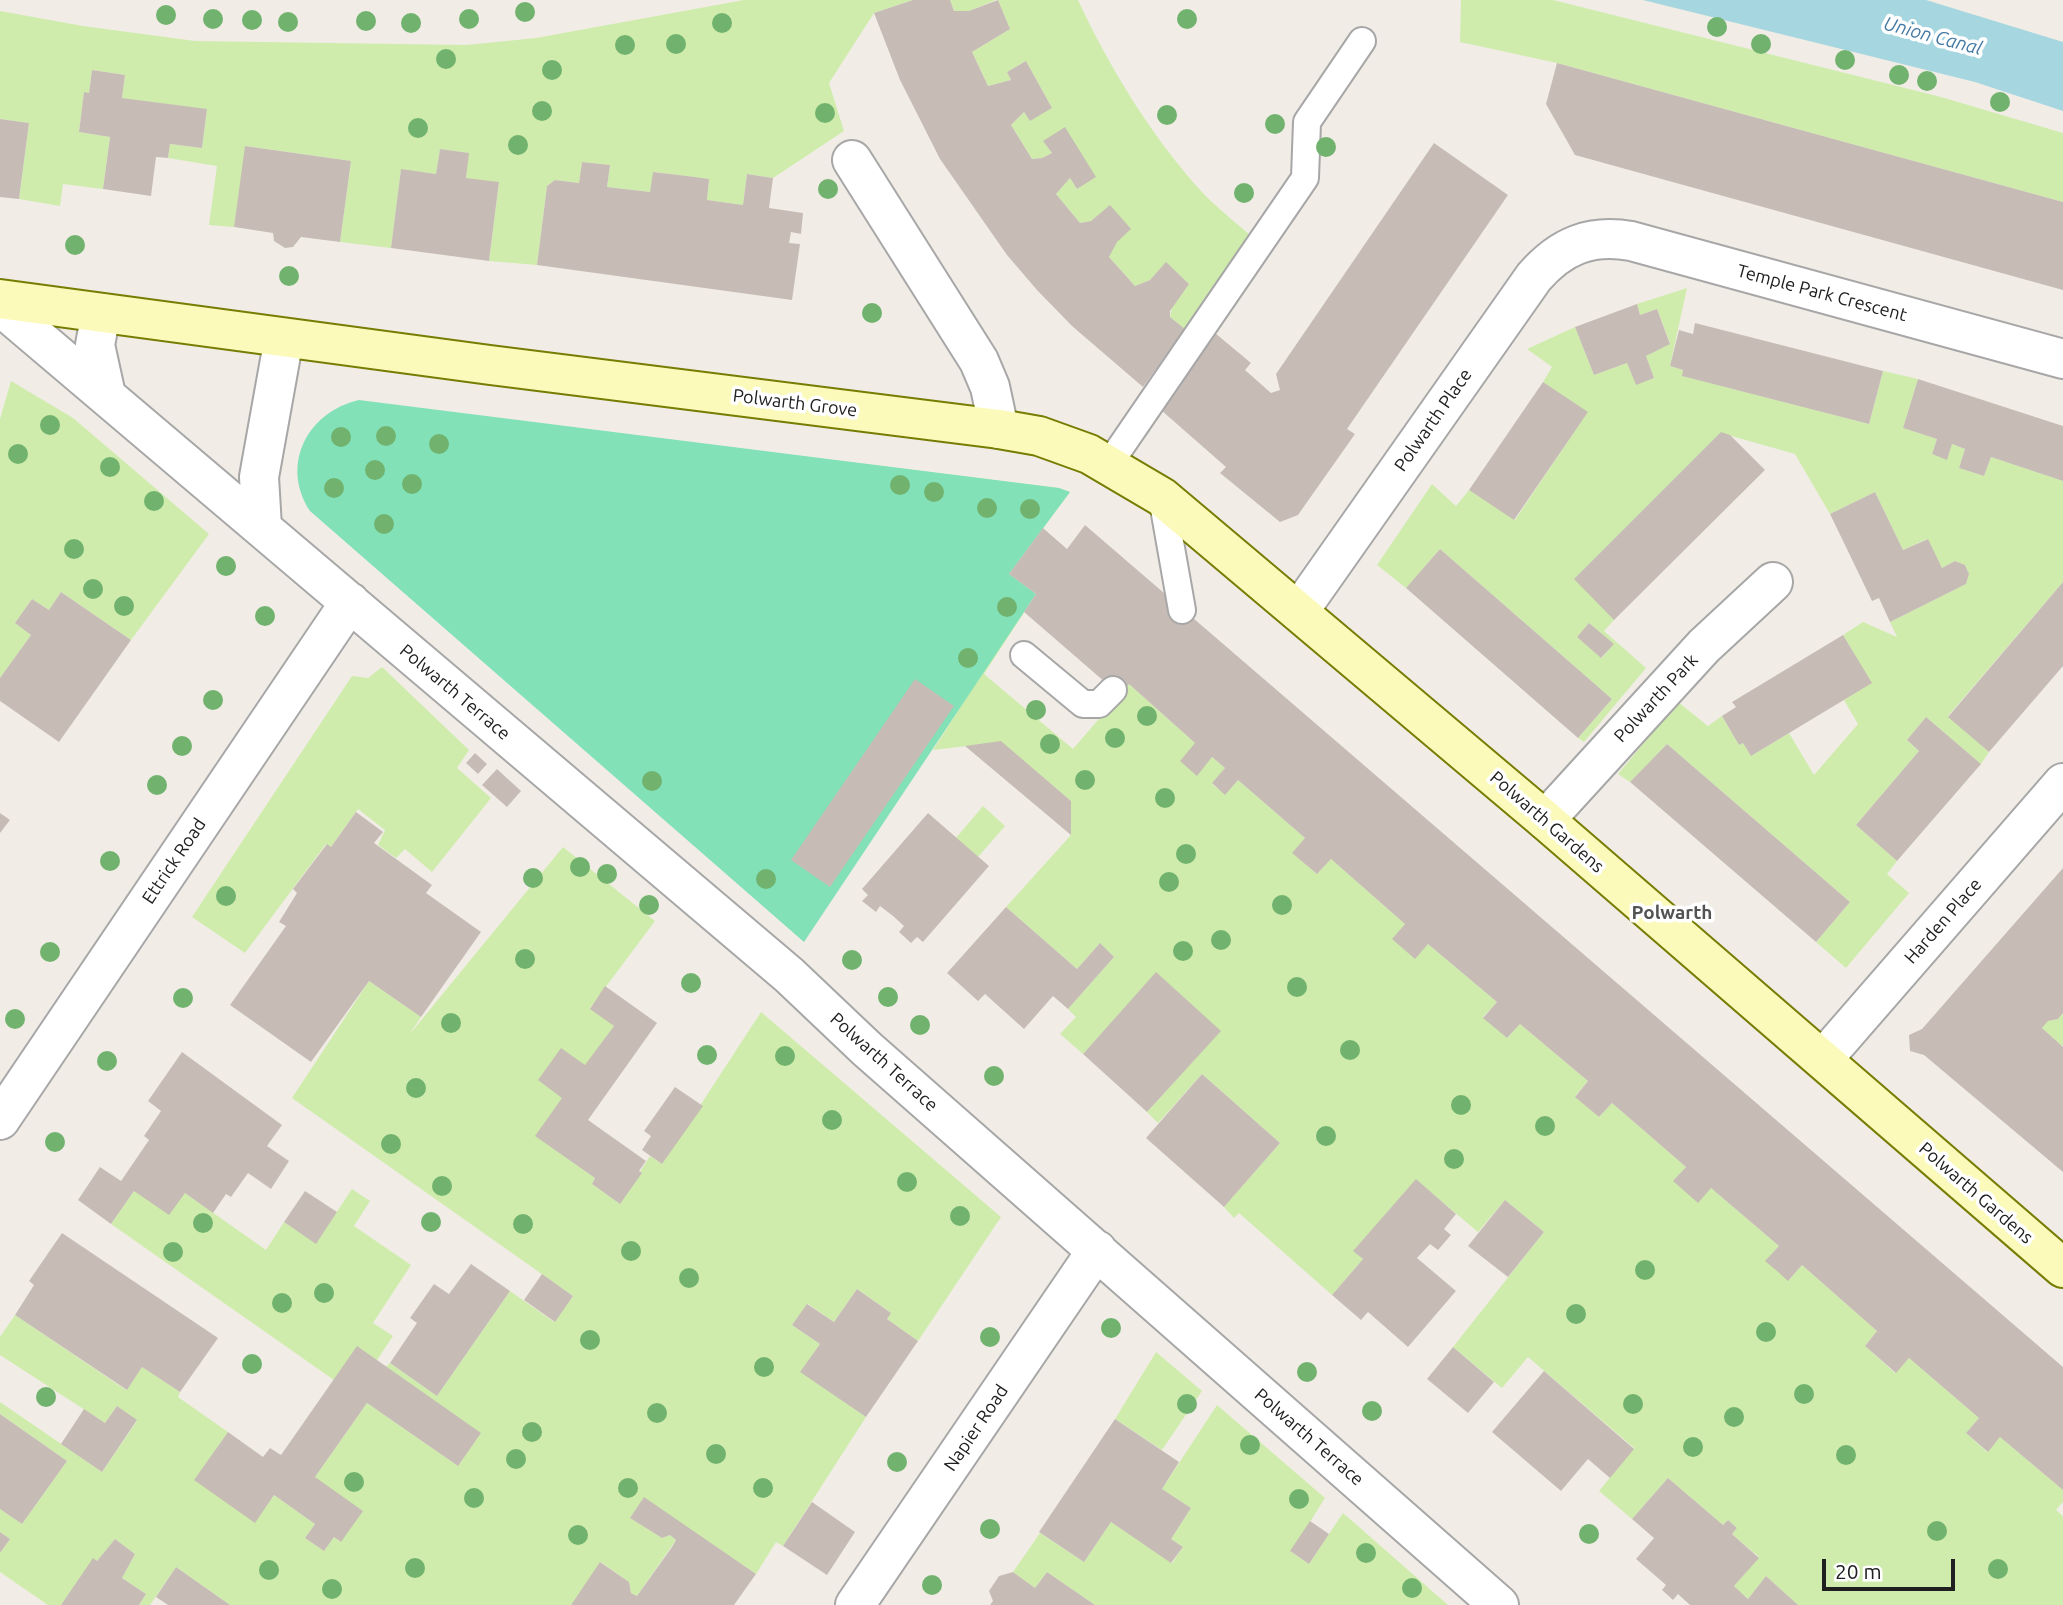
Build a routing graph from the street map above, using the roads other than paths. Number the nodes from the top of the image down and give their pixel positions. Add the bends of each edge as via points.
1 (1362, 41) dead end
2 (852, 160) dead end
3 (1579, 243) joint
4 (0, 299) edge
5 (0, 306) edge
6 (101, 313) junction
7 (284, 338) junction
8 (2063, 359) edge
9 (106, 395) junction
10 (999, 429) junction
11 (1109, 464) junction
12 (1162, 497) junction
13 (262, 527) junction
14 (1773, 582) dead end
15 (349, 603) junction
16 (1182, 610) dead end
17 (1299, 611) junction
18 (1024, 655) dead end
19 (1113, 690) dead end
20 (2063, 783) edge
21 (1545, 820) junction
22 (1823, 1059) junction
23 (0, 1120) edge
24 (1097, 1250) junction
25 (2063, 1268) edge
26 (855, 1605) edge
27 (1499, 1605) edge

1 - 11 lane via 1307,122 1305,178
2 - 10 street via 979,361
3 - 8 street, Temple Park Crescent via 1631,241
3 - 17 street, Polwarth Place via 1548,260 1534,277
4 - 6 street
5 - 9 street, Polwarth Terrace
6 - 7 street
6 - 9 street via 95,345
7 - 10 street, Polwarth Grove
7 - 13 street via 259,477
9 - 13 street, Polwarth Terrace
10 - 11 street, Polwarth Gardens via 1059,442
11 - 12 street, Polwarth Gardens
12 - 16 lane
12 - 17 street, Polwarth Gardens
13 - 15 street, Polwarth Terrace
14 - 21 street, Polwarth Park via 1704,646
15 - 23 street, Ettrick Road
15 - 24 street, Polwarth Terrace via 789,975
17 - 21 street, Polwarth Gardens
18 - 19 lane via 1083,704 1099,704
20 - 22 street, Harden Place
21 - 22 street, Polwarth Gardens
22 - 25 street, Polwarth Gardens
24 - 26 street, Napier Road
24 - 27 street, Polwarth Terrace

